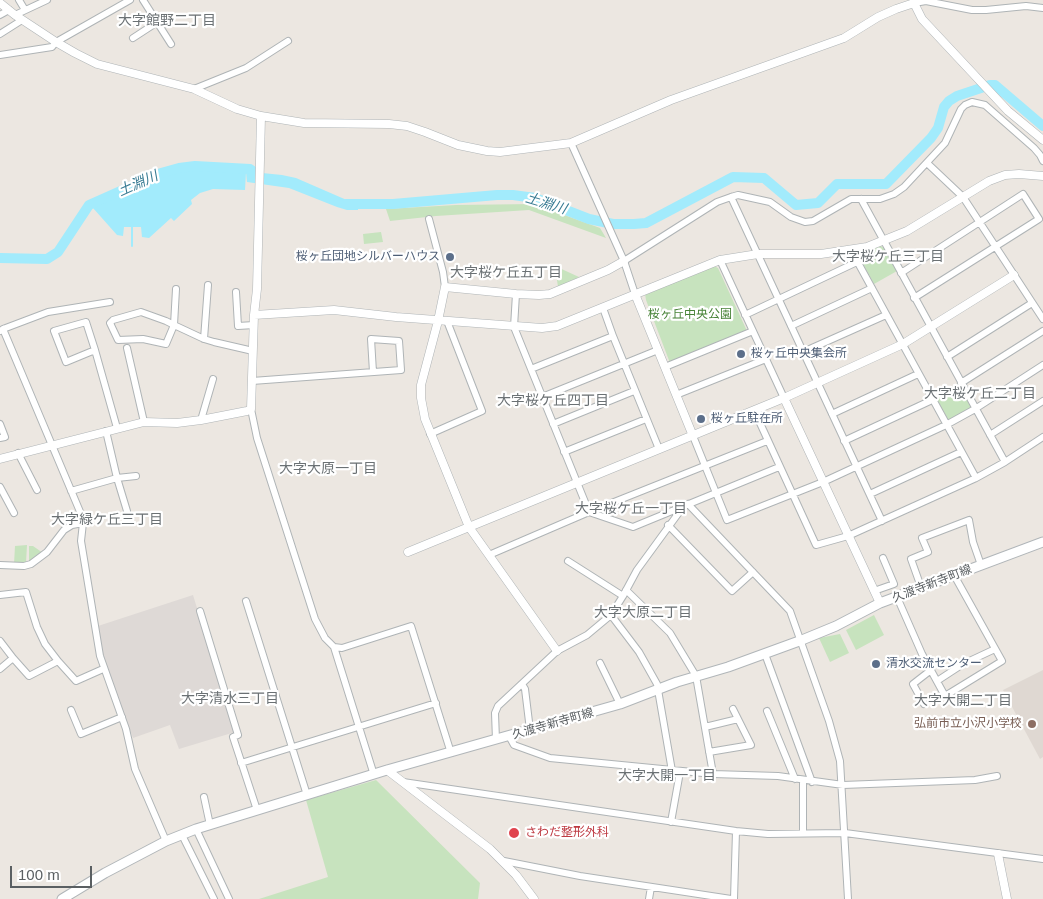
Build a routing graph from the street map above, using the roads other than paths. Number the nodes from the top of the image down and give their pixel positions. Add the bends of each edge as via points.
1 (19, 0) edge
2 (47, 0) edge
3 (130, 0) edge
4 (143, 0) edge
5 (915, 1) edge
6 (0, 3) edge
7 (1043, 8) edge
8 (25, 10) junction
9 (0, 15) edge
10 (15, 15) junction
11 (156, 23) junction
12 (0, 34) edge
13 (133, 38) dead end
14 (288, 40) dead end
15 (56, 42) junction
16 (171, 44) dead end
17 (0, 56) edge
18 (194, 89) junction
19 (261, 116) junction
20 (1043, 140) edge
21 (571, 143) junction
22 (1043, 161) edge
23 (927, 163) junction
24 (1043, 176) edge
25 (731, 196) junction
26 (963, 196) junction
27 (861, 199) junction
28 (429, 219) dead end
29 (980, 222) junction
30 (883, 241) junction
31 (996, 246) junction
32 (851, 250) junction
33 (758, 254) junction
34 (720, 260) junction
35 (624, 262) junction
36 (857, 262) junction
37 (900, 273) junction
38 (1014, 275) junction
39 (208, 285) dead end
40 (444, 287) junction
41 (872, 288) junction
42 (176, 289) dead end
43 (236, 292) dead end
44 (516, 294) junction
45 (635, 294) junction
46 (914, 298) junction
47 (778, 299) junction
48 (110, 302) dead end
49 (1032, 303) junction
50 (603, 308) junction
51 (745, 315) junction
52 (886, 315) junction
53 (254, 316) junction
54 (1043, 319) edge
55 (438, 321) junction
56 (447, 322) junction
57 (174, 325) junction
58 (254, 325) junction
59 (790, 326) junction
60 (514, 327) junction
61 (931, 328) junction
62 (2, 330) edge
63 (753, 331) junction
64 (1043, 331) edge
65 (613, 336) junction
66 (204, 339) junction
67 (903, 344) junction
68 (127, 348) dead end
69 (95, 350) junction
70 (658, 350) junction
71 (253, 351) junction
72 (803, 352) junction
73 (947, 357) junction
74 (766, 360) junction
75 (623, 364) junction
76 (1043, 365) edge
77 (665, 367) junction
78 (531, 369) junction
79 (373, 372) junction
80 (918, 374) junction
81 (213, 379) dead end
82 (252, 381) junction
83 (817, 383) junction
84 (961, 383) junction
85 (634, 391) junction
86 (676, 395) junction
87 (542, 397) junction
88 (784, 398) junction
89 (932, 400) junction
90 (1043, 401) edge
91 (251, 409) junction
92 (976, 409) junction
93 (754, 410) junction
94 (832, 414) junction
95 (646, 418) junction
96 (201, 420) junction
97 (144, 422) junction
98 (0, 424) edge
99 (553, 424) junction
100 (946, 426) junction
101 (116, 428) junction
102 (106, 431) junction
103 (430, 434) junction
104 (990, 435) junction
105 (693, 436) junction
106 (1043, 437) edge
107 (0, 438) edge
108 (768, 441) junction
109 (844, 441) junction
110 (52, 445) junction
111 (659, 449) junction
112 (564, 452) junction
113 (961, 452) junction
114 (18, 454) junction
115 (0, 459) edge
116 (1005, 462) junction
117 (705, 466) junction
118 (780, 467) junction
119 (856, 467) junction
120 (136, 476) dead end
121 (117, 478) junction
122 (976, 478) junction
123 (823, 482) junction
124 (577, 483) junction
125 (0, 487) edge
126 (37, 490) dead end
127 (71, 491) junction
128 (716, 492) junction
129 (791, 494) junction
130 (870, 494) junction
131 (686, 505) junction
132 (127, 511) dead end
133 (589, 512) junction
134 (14, 513) dead end
135 (882, 521) junction
136 (83, 523) junction
137 (668, 525) junction
138 (469, 528) junction
139 (848, 536) junction
140 (1043, 542) edge
141 (408, 552) dead end
142 (489, 555) junction
143 (883, 558) dead end
144 (568, 561) dead end
145 (0, 565) edge
146 (981, 565) junction
147 (753, 572) junction
148 (954, 576) junction
149 (921, 587) junction
150 (874, 591) junction
151 (625, 593) junction
152 (0, 595) edge
153 (897, 597) junction
154 (246, 601) dead end
155 (880, 603) junction
156 (200, 611) dead end
157 (611, 615) junction
158 (802, 640) junction
159 (0, 641) edge
160 (334, 647) junction
161 (996, 649) junction
162 (557, 651) junction
163 (765, 654) junction
164 (13, 658) junction
165 (58, 661) junction
166 (600, 663) dead end
167 (0, 669) edge
168 (104, 669) junction
169 (931, 670) junction
170 (696, 676) junction
171 (937, 681) junction
172 (522, 684) junction
173 (658, 689) junction
174 (436, 703) junction
175 (620, 704) junction
176 (924, 704) dead end
177 (733, 709) dead end
178 (71, 710) dead end
179 (768, 711) dead end
180 (122, 717) junction
181 (738, 719) junction
182 (359, 726) junction
183 (705, 727) junction
184 (530, 730) junction
185 (509, 736) junction
186 (496, 740) junction
187 (292, 747) junction
188 (710, 752) junction
189 (451, 753) junction
190 (241, 763) junction
191 (387, 770) junction
192 (672, 771) junction
193 (680, 772) junction
194 (712, 774) junction
195 (374, 775) junction
196 (997, 776) dead end
197 (795, 779) junction
198 (803, 781) junction
199 (402, 782) junction
200 (812, 782) junction
201 (843, 785) junction
202 (307, 795) junction
203 (204, 797) dead end
204 (257, 810) junction
205 (671, 822) junction
206 (210, 825) junction
207 (196, 829) junction
208 (736, 831) junction
209 (803, 833) junction
210 (845, 833) junction
211 (182, 835) junction
212 (166, 841) junction
213 (998, 854) junction
214 (1043, 859) edge
215 (504, 861) junction
216 (651, 887) junction
217 (67, 898) edge
218 (214, 899) edge
219 (230, 899) edge
220 (534, 899) edge
221 (649, 899) edge
222 (732, 899) edge
223 (848, 899) edge
224 (1007, 899) edge

1 - 8 street
2 - 8 street
3 - 15 street
4 - 11 street
5 - 7 street via 972,10
5 - 20 street via 922,19 1008,111
5 - 21 street via 878,17 844,38 671,100
6 - 10 street
8 - 10 street
9 - 10 street
10 - 12 street
10 - 15 street
11 - 13 street
11 - 16 street
14 - 18 street via 246,68
15 - 17 street via 52,47
15 - 18 street via 97,64
18 - 19 street
19 - 21 street via 304,123 407,126 458,145 487,151
19 - 53 street
21 - 35 street
22 - 23 street via 1034,148 985,106 972,102 961,109 944,143
23 - 26 street
23 - 27 street via 894,194 880,199
24 - 26 street via 1005,175
25 - 27 street via 770,202 791,217 805,222 814,221 843,202
25 - 33 street
25 - 35 street
26 - 29 street
26 - 30 street via 907,231
27 - 30 street
28 - 40 street
29 - 31 street
29 - 31 street via 1022,194 1038,219
29 - 37 street
30 - 32 street
30 - 37 street
31 - 38 street
31 - 46 street
32 - 33 street via 821,254
32 - 36 street
33 - 34 street
33 - 47 street
34 - 45 street
34 - 51 street
35 - 44 street via 550,294
35 - 45 street
36 - 41 street
36 - 47 street
37 - 46 street
38 - 49 street
38 - 61 street
39 - 66 street
40 - 44 street
40 - 55 street
41 - 52 street
41 - 59 street
42 - 57 street
43 - 58 street via 238,326
44 - 60 street
45 - 50 street
45 - 70 street
46 - 61 street
47 - 51 street
47 - 59 street
48 - 62 street via 48,312
49 - 54 street
49 - 73 street
50 - 60 street via 557,326
50 - 65 street
51 - 63 street
52 - 67 street
52 - 72 street
53 - 55 street via 334,310
53 - 58 street
55 - 56 street
55 - 103 street via 422,385 422,409
56 - 60 street
56 - 103 street via 482,411
57 - 57 street via 141,312 110,323 118,340 142,339 166,344
57 - 66 street
58 - 71 street
59 - 72 street
60 - 78 street
61 - 67 street
61 - 73 street
62 - 110 street
63 - 74 street
63 - 77 street
64 - 84 street
65 - 75 street
65 - 78 street
66 - 71 street
67 - 80 street
67 - 83 street
68 - 97 street
69 - 69 street via 66,362 54,331 86,322
69 - 101 street
70 - 75 street
70 - 77 street
71 - 82 street
72 - 83 street
73 - 84 street
74 - 86 street
74 - 88 street
75 - 85 street
75 - 87 street
76 - 92 street
77 - 86 street
78 - 87 street
79 - 79 street via 371,339 399,341 401,370
79 - 82 street
80 - 89 street
80 - 94 street
81 - 96 street
82 - 91 street
83 - 88 street
83 - 94 street
84 - 92 street
85 - 95 street
85 - 99 street
86 - 105 street
87 - 99 street
88 - 93 street
88 - 123 street
89 - 100 street
89 - 109 street
90 - 104 street
91 - 96 street
91 - 160 street via 257,438 315,619
92 - 100 street
92 - 104 street
93 - 105 street
93 - 108 street
94 - 109 street
95 - 111 street
95 - 112 street
96 - 97 street
97 - 101 street
98 - 107 street via 5,437
99 - 112 street
100 - 113 street
100 - 119 street
101 - 102 street
102 - 110 street
102 - 121 street
103 - 138 street
104 - 116 street
105 - 111 street
105 - 117 street
106 - 116 street
108 - 117 street
108 - 118 street
109 - 119 street
110 - 114 street
110 - 127 street
111 - 124 street
112 - 124 street
113 - 122 street
113 - 130 street
114 - 115 street
114 - 126 street
116 - 122 street
117 - 128 street
117 - 133 street
118 - 128 street
118 - 129 street
119 - 123 street
119 - 130 street
120 - 121 street
121 - 127 street
121 - 132 street
122 - 135 street
123 - 129 street
123 - 139 street
124 - 133 street
124 - 138 street
125 - 134 street
127 - 136 street
128 - 129 street via 728,520
128 - 131 street
129 - 139 street via 816,545
130 - 135 street
131 - 133 street via 632,527
131 - 137 street
131 - 147 street
133 - 142 street
135 - 139 street
136 - 145 street via 64,530 47,552 31,564
136 - 168 street via 81,541
137 - 147 street via 732,591
137 - 151 street
138 - 141 street
138 - 142 street
139 - 150 street
140 - 146 main road, 久渡寺新寺町線
142 - 162 street
143 - 150 street via 894,584
144 - 151 street
146 - 148 main road, 久渡寺新寺町線
146 - 149 street via 969,520 922,538 928,552 911,559
147 - 158 street via 790,611
148 - 149 main road, 久渡寺新寺町線
148 - 161 street
149 - 153 main road, 久渡寺新寺町線
150 - 155 street
151 - 157 street
151 - 170 street via 670,634
152 - 165 street via 26,592 37,627
153 - 155 main road, 久渡寺新寺町線
153 - 169 street
154 - 187 street
155 - 158 main road, 久渡寺新寺町線
156 - 190 street via 238,735 233,737
157 - 162 street via 587,635
157 - 173 street via 639,652
158 - 163 main road, 久渡寺新寺町線
158 - 201 street via 836,743
159 - 164 street
160 - 174 street via 342,648 411,626
160 - 182 street
161 - 171 street via 963,664
161 - 171 street via 1002,662 945,696
162 - 172 street
163 - 170 main road, 久渡寺新寺町線
163 - 200 street
164 - 165 street via 28,676
164 - 167 street
165 - 168 street via 76,681
166 - 175 street
168 - 180 street
169 - 171 street
169 - 176 street via 913,684
170 - 173 main road, 久渡寺新寺町線
170 - 183 street
172 - 184 street
172 - 186 street via 498,706 495,713
173 - 175 main road, 久渡寺新寺町線
173 - 192 street
174 - 182 street
174 - 189 street
175 - 184 main road, 久渡寺新寺町線
177 - 181 street
178 - 180 street via 80,734
179 - 197 street
180 - 212 street via 135,769
181 - 183 street
181 - 188 street via 750,746
182 - 187 street
182 - 195 street
183 - 188 street
184 - 185 main road, 久渡寺新寺町線
185 - 186 main road, 久渡寺新寺町線
185 - 192 street via 514,745 550,758
186 - 189 main road, 久渡寺新寺町線
187 - 190 street
187 - 202 street
188 - 194 street
189 - 191 main road, 久渡寺新寺町線
190 - 204 street
191 - 195 main road, 久渡寺新寺町線
191 - 199 street
192 - 193 street
193 - 194 street
193 - 205 street
194 - 197 street
195 - 202 main road, 久渡寺新寺町線
196 - 201 street via 975,780
197 - 198 street
198 - 200 street
198 - 209 street
199 - 205 street
199 - 215 street
200 - 201 street
201 - 210 street
202 - 204 main road, 久渡寺新寺町線
203 - 206 street
204 - 206 main road, 久渡寺新寺町線
205 - 208 street
206 - 207 main road, 久渡寺新寺町線
207 - 211 main road, 久渡寺新寺町線
207 - 219 street
208 - 209 street
208 - 222 street
209 - 210 street
210 - 213 street
210 - 223 street
211 - 212 main road, 久渡寺新寺町線
211 - 218 street
212 - 217 main road, 久渡寺新寺町線 via 105,873
213 - 214 street
213 - 224 street
215 - 216 street
215 - 220 street
216 - 221 street
216 - 222 street

